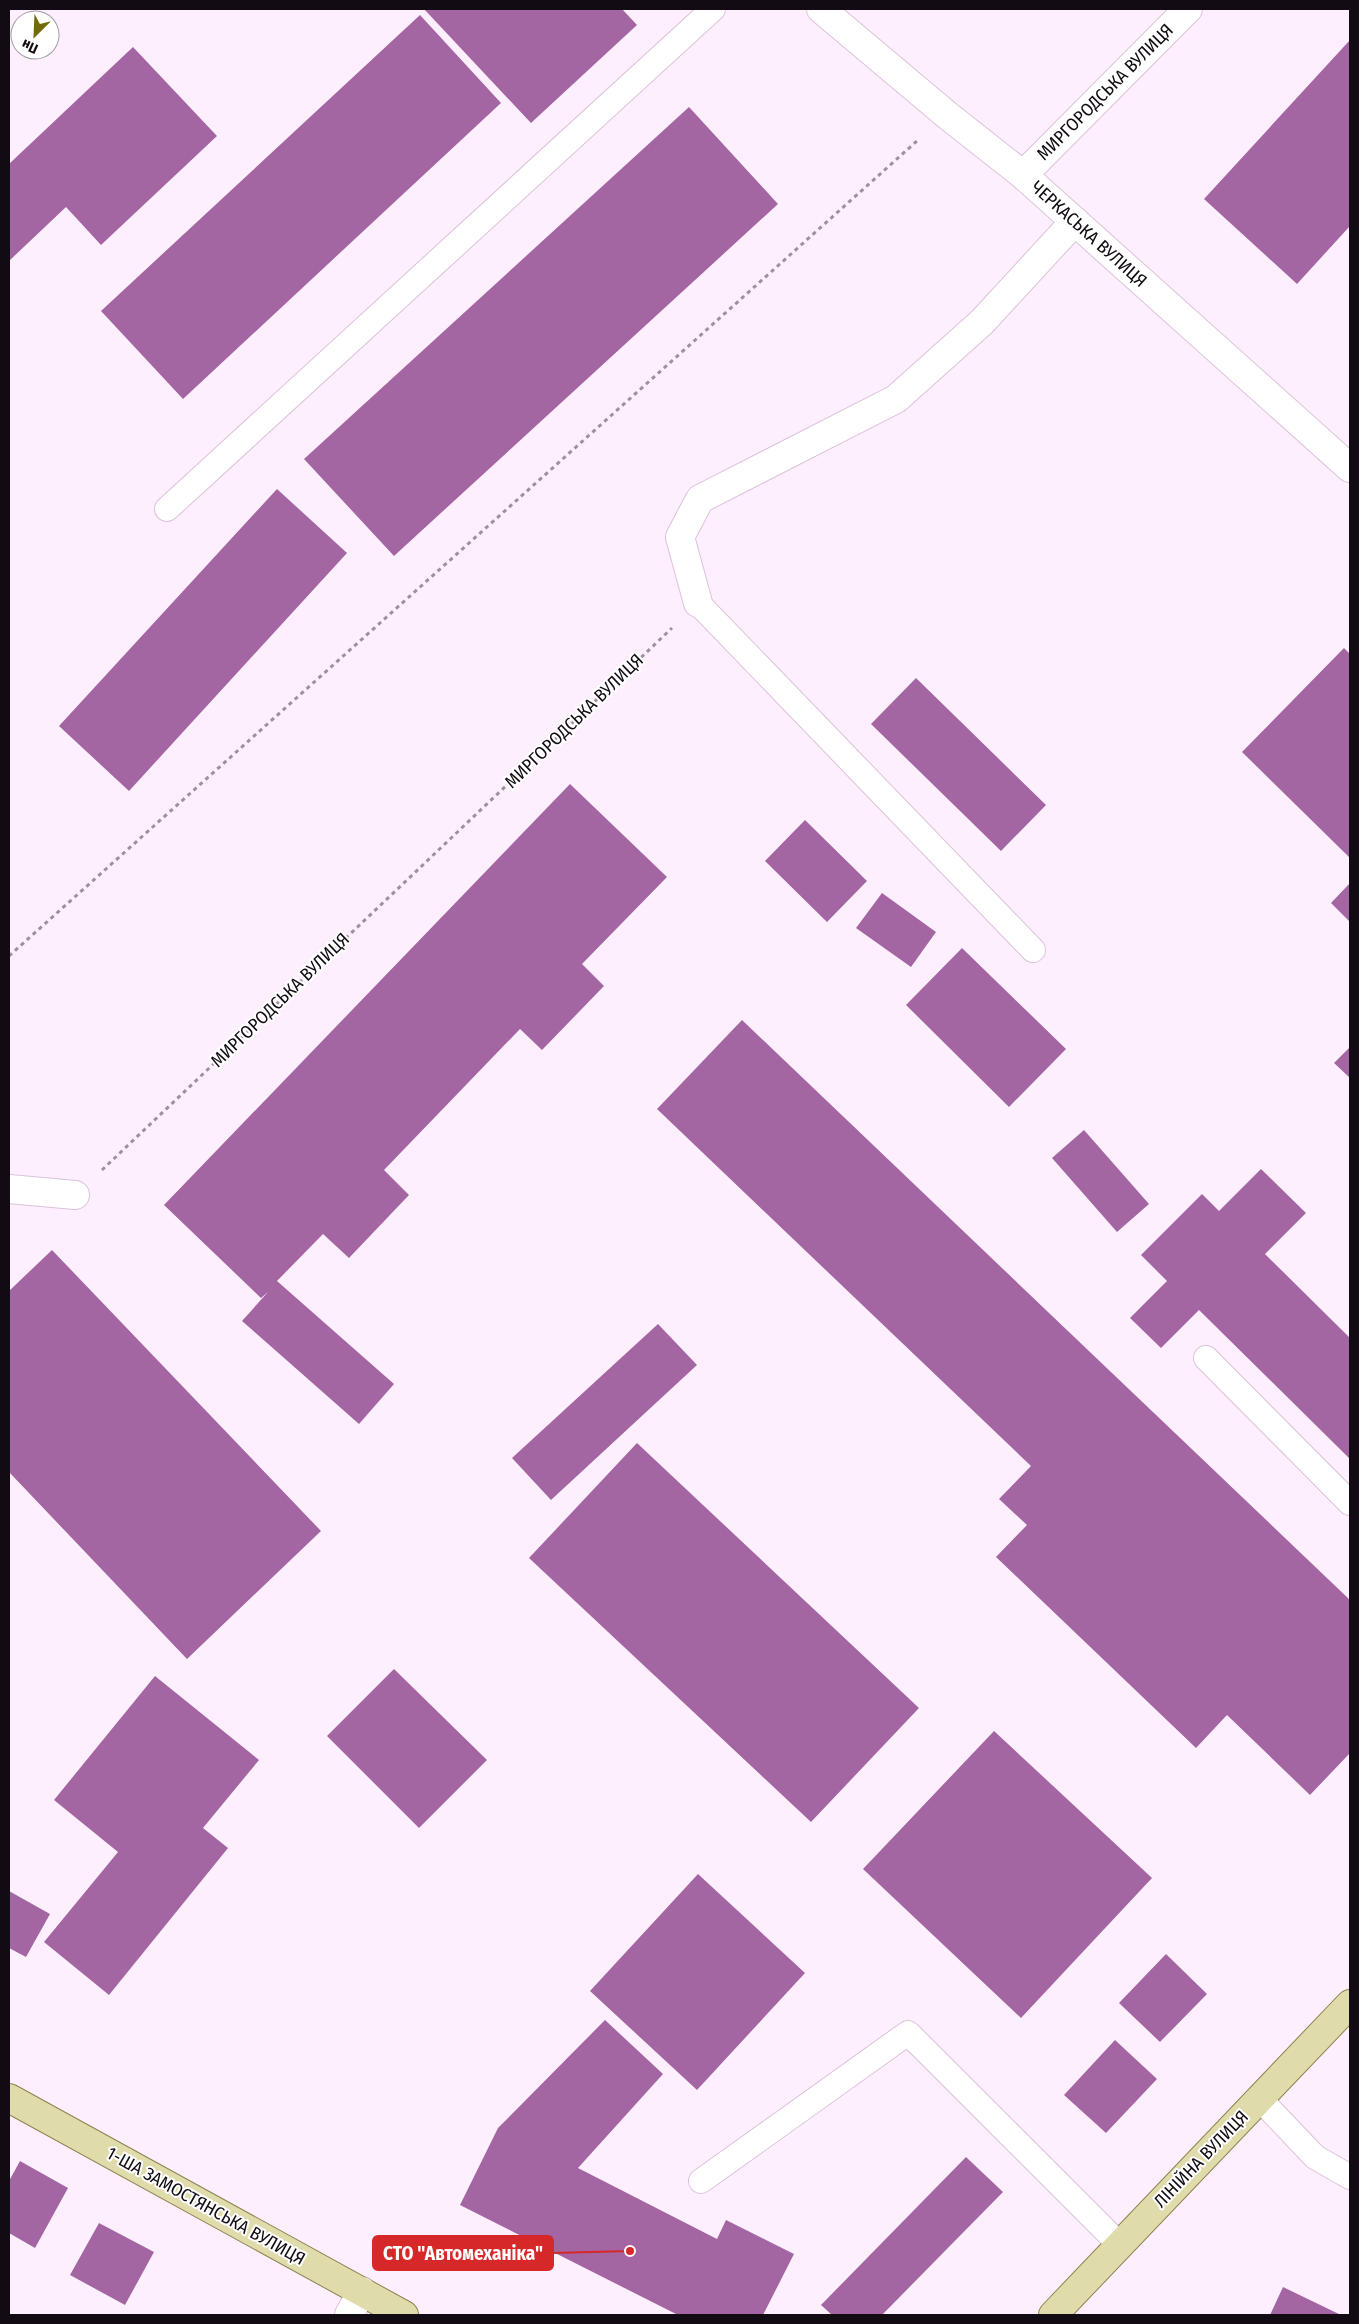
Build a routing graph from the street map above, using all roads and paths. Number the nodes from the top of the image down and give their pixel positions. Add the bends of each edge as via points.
1 (712, 9) edge
2 (821, 9) edge
3 (1188, 9) edge
4 (946, 115) junction
5 (1022, 175) junction
6 (1075, 221) junction
7 (1350, 468) edge
8 (167, 509) dead end
9 (698, 603) junction
10 (1033, 950) dead end
11 (9, 956) edge
12 (9, 1189) edge
13 (75, 1196) joint
14 (1206, 1358) dead end
15 (1350, 1503) edge
16 (1350, 2004) edge
17 (9, 2098) edge
18 (1259, 2098) junction
19 (1350, 2177) edge
20 (701, 2181) dead end
21 (1119, 2244) junction
22 (362, 2291) junction
23 (349, 2315) edge
24 (404, 2315) edge
25 (1053, 2315) edge

1 - 8 lane
2 - 4 street, ЧЕРКАСЬКА ВУЛИЦЯ
3 - 5 street, МИРГОРОДСЬКА ВУЛИЦЯ
4 - 5 street, ЧЕРКАСЬКА ВУЛИЦЯ
4 - 11 path
5 - 6 street, ЧЕРКАСЬКА ВУЛИЦЯ
6 - 7 street, ЧЕРКАСЬКА ВУЛИЦЯ
6 - 9 street via 982,322 896,399 700,499 680,537
9 - 10 lane
9 - 13 path, МИРГОРОДСЬКА ВУЛИЦЯ
12 - 13 street
14 - 15 lane
16 - 18 main road, ЛІНІЙНА ВУЛИЦЯ
17 - 22 main road, 1-ША ЗАМОСТЯНСЬКА ВУЛИЦЯ
18 - 19 lane via 1315,2157
18 - 21 main road, ЛІНІЙНА ВУЛИЦЯ
20 - 21 lane via 908,2033
21 - 25 main road, ЛІНІЙНА ВУЛИЦЯ
22 - 23 street
22 - 24 main road, 1-ША ЗАМОСТЯНСЬКА ВУЛИЦЯ

